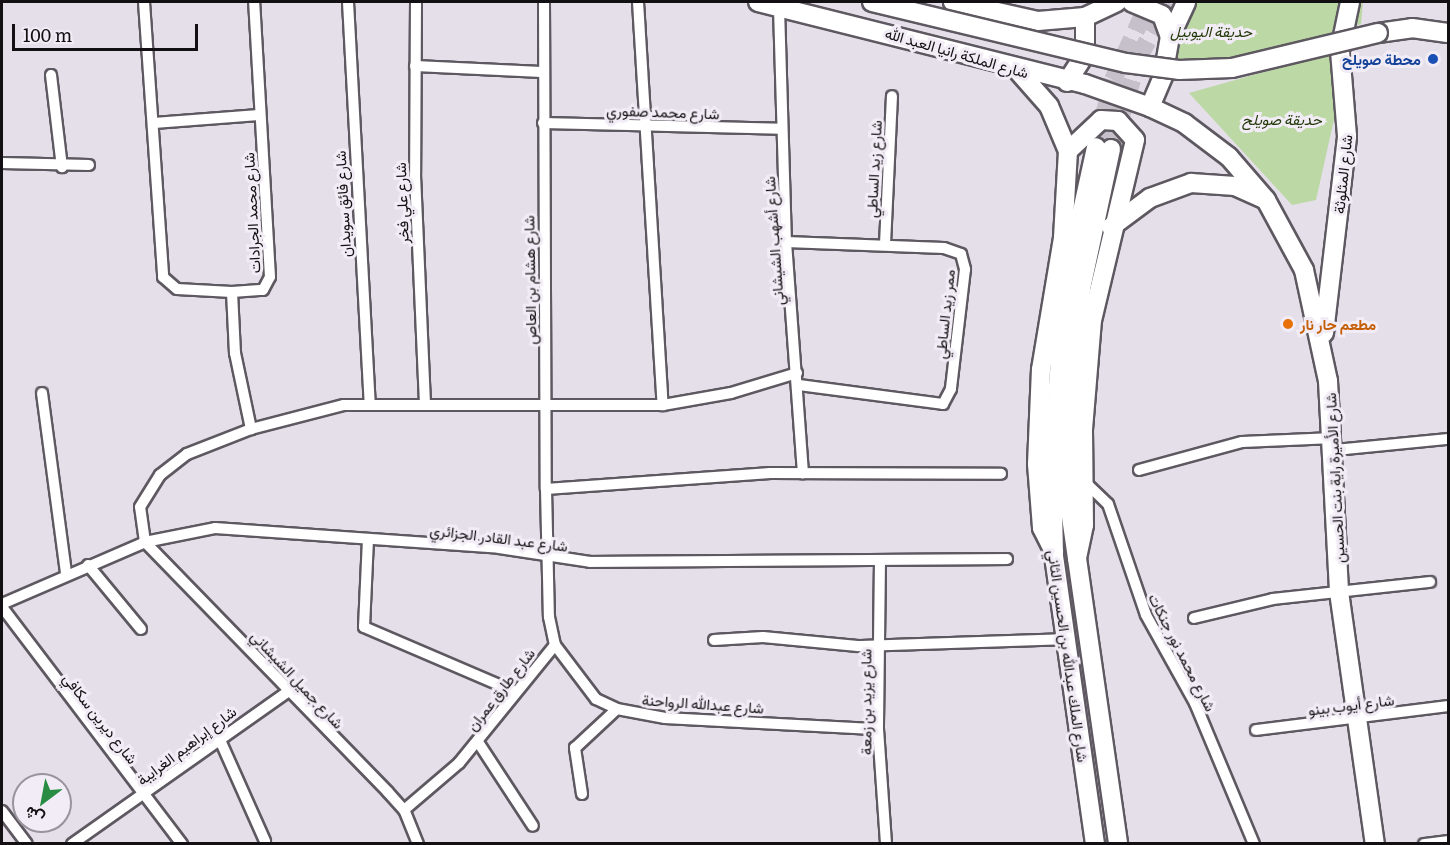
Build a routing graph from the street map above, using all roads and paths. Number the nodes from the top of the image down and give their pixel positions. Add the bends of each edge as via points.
1 (144, 2) edge
2 (254, 2) edge
3 (348, 2) edge
4 (416, 2) edge
5 (544, 2) edge
6 (638, 2) edge
7 (758, 2) edge
8 (872, 2) edge
9 (953, 2) edge
10 (1117, 2) edge
11 (1132, 2) edge
12 (1186, 2) edge
13 (1350, 2) edge
14 (779, 8) junction
15 (1085, 17) junction
16 (1449, 33) edge
17 (1170, 36) junction
18 (415, 66) junction
19 (1017, 70) junction
20 (542, 72) junction
21 (51, 75) dead end
22 (1067, 82) junction
23 (892, 96) dead end
24 (1150, 107) junction
25 (259, 115) junction
26 (154, 123) junction
27 (543, 123) junction
28 (645, 126) junction
29 (781, 129) junction
30 (1068, 151) junction
31 (2, 163) edge
32 (89, 165) dead end
33 (62, 167) junction
34 (1266, 200) junction
35 (1111, 227) junction
36 (786, 242) junction
37 (885, 244) junction
38 (232, 292) junction
39 (1322, 347) junction
40 (797, 373) junction
41 (798, 385) junction
42 (42, 393) dead end
43 (370, 404) junction
44 (425, 404) junction
45 (663, 405) junction
46 (547, 408) junction
47 (250, 429) junction
48 (1449, 440) edge
49 (1334, 444) junction
50 (1139, 470) dead end
51 (804, 472) junction
52 (1001, 474) dead end
53 (1083, 478) junction
54 (546, 489) junction
55 (368, 539) junction
56 (145, 543) junction
57 (1054, 552) junction
58 (548, 557) junction
59 (1007, 559) dead end
60 (880, 560) junction
61 (1076, 562) junction
62 (88, 565) junction
63 (66, 573) junction
64 (1430, 582) dead end
65 (1339, 592) junction
66 (2, 606) edge
67 (1194, 618) dead end
68 (141, 629) dead end
69 (1065, 639) junction
70 (714, 640) dead end
71 (879, 641) junction
72 (555, 645) junction
73 (288, 692) junction
74 (516, 692) junction
75 (1449, 706) edge
76 (617, 710) junction
77 (1356, 718) junction
78 (878, 729) junction
79 (1256, 730) dead end
80 (220, 740) junction
81 (478, 742) junction
82 (582, 794) dead end
83 (143, 796) junction
84 (404, 810) junction
85 (2, 811) edge
86 (533, 826) dead end
87 (265, 841) dead end
88 (1449, 841) edge
89 (27, 843) edge
90 (72, 843) edge
91 (182, 843) edge
92 (418, 843) edge
93 (885, 843) edge
94 (1095, 843) edge
95 (1118, 843) edge
96 (1254, 843) edge
97 (1375, 843) edge
98 (1424, 843) edge

1 - 26 street, شارع محمد الجرادات
2 - 25 street, شارع محمد الجرادات
3 - 43 street, شارع فائق سويدان
4 - 18 street, شارع علي فخر
5 - 20 street, شارع هشام بن العاص
6 - 28 street
7 - 14 main road, شارع الملكة رانيا العبد الله
8 - 16 main road, bridge via 1126,63 1179,70 1232,68 1412,28
9 - 15 main road via 1038,21
10 - 15 main road
11 - 17 main road via 1162,15
12 - 17 main road
13 - 39 main road, شارع المثلوثة via 1340,50 1347,136
14 - 19 main road, شارع الملكة رانيا العبد الله via 908,36
14 - 29 street, شارع أشهب الشيشاني
15 - 22 main road via 1085,54
17 - 24 main road via 1165,70
18 - 20 street
18 - 44 street, شارع علي فخر
19 - 22 main road, شارع الملكة رانيا العبد الله
19 - 30 main road via 1049,106
20 - 27 street, شارع هشام بن العاص
21 - 33 street
22 - 24 main road, شارع الملكة رانيا العبد الله via 1085,84
23 - 37 street, شارع زيد الساطي
24 - 34 main road, شارع الأميرة راية بنت الحسين via 1220,149
25 - 26 street
25 - 38 street, شارع محمد الجرادات via 268,286
26 - 38 street, شارع محمد الجرادات via 163,277 177,289
27 - 28 street, شارع محمد صفوري
27 - 46 street, شارع هشام بن العاص
28 - 29 street, شارع محمد صفوري
28 - 45 street
29 - 36 street, شارع أشهب الشيشاني
30 - 35 main road via 1101,120 1118,121 1131,132 1135,140
30 - 57 main road via 1063,238 1041,369 1037,464 1042,528
31 - 33 street
32 - 33 street
34 - 35 main road via 1235,186 1191,183 1150,198
34 - 39 main road, شارع الأميرة راية بنت الحسين via 1304,270
35 - 53 main road via 1088,349
36 - 37 street, ممر زيد الساطي
36 - 40 street, شارع أشهب الشيشاني
37 - 41 street, ممر زيد الساطي via 944,248 964,262 947,401 937,405
38 - 47 street via 235,353
39 - 49 main road, شارع الأميرة راية بنت الحسين
40 - 41 street, شارع أشهب الشيشاني
40 - 45 street via 731,393
41 - 51 street, شارع أشهب الشيشاني
42 - 63 street
43 - 44 street
43 - 47 street via 316,410
44 - 46 street
45 - 46 street
46 - 54 street, شارع هشام بن العاص
47 - 56 street via 187,454 159,475 140,507
48 - 49 street
49 - 50 street via 1242,442
49 - 65 main road, شارع الأميرة راية بنت الحسين
51 - 52 street
51 - 54 street
53 - 61 main road via 1084,525
53 - 96 street, شارع محمد نور جنكات via 1108,504 1146,615 1195,703
54 - 58 street, شارع هشام بن العاص
55 - 56 street, شارع عبد القادر الجزائري via 215,528
55 - 58 street, شارع عبد القادر الجزائري
55 - 74 street via 364,627
56 - 62 street, شارع عبد القادر الجزائري
56 - 73 street, شارع جميل الشيشاني
57 - 61 main road, شارع الملك عبدالله بن الحسين الثاني via 1058,344 1103,148 1068,402 1066,482
57 - 69 main road, شارع الملك عبدالله بن الحسين الثاني
58 - 60 street, شارع عبد القادر الجزائري via 631,562
58 - 72 street, شارع طارق عمران
59 - 60 street, شارع عبد القادر الجزائري
60 - 71 street, شارع يزيد بن زمعة
61 - 95 main road, شارع الملك عبدالله بن الحسين الثاني
62 - 63 street, شارع عبد القادر الجزائري
62 - 68 street
63 - 66 street, شارع عبد القادر الجزائري
64 - 65 street
65 - 67 street via 1273,599
65 - 77 main road, شارع الأميرة راية بنت الحسين
66 - 83 street, شارع ديرين سكافي
69 - 71 street
69 - 94 main road, شارع الملك عبدالله بن الحسين الثاني
70 - 71 street via 763,637 858,646
71 - 78 street, شارع يزيد بن زمعة
72 - 74 street, شارع طارق عمران
72 - 76 street, شارع عبدالله الرواحنة via 596,699
73 - 80 street, شارع إبراهيم الغرايبة
73 - 84 street, شارع جميل الشيشاني
74 - 81 street, شارع طارق عمران
75 - 77 street, شارع أيوب بينو
76 - 78 street, شارع عبدالله الرواحنة via 665,718
76 - 82 street via 575,748
77 - 79 street, شارع أيوب بينو
77 - 97 main road, شارع الأميرة راية بنت الحسين
78 - 93 street, شارع يزيد بن زمعة
80 - 83 street, شارع إبراهيم الغرايبة
80 - 87 street
81 - 84 street, شارع طارق عمران
81 - 86 street
83 - 90 street, شارع إبراهيم الغرايبة
83 - 91 street, شارع ديرين سكافي
84 - 92 street, شارع جميل الشيشاني
85 - 89 street
88 - 98 street

